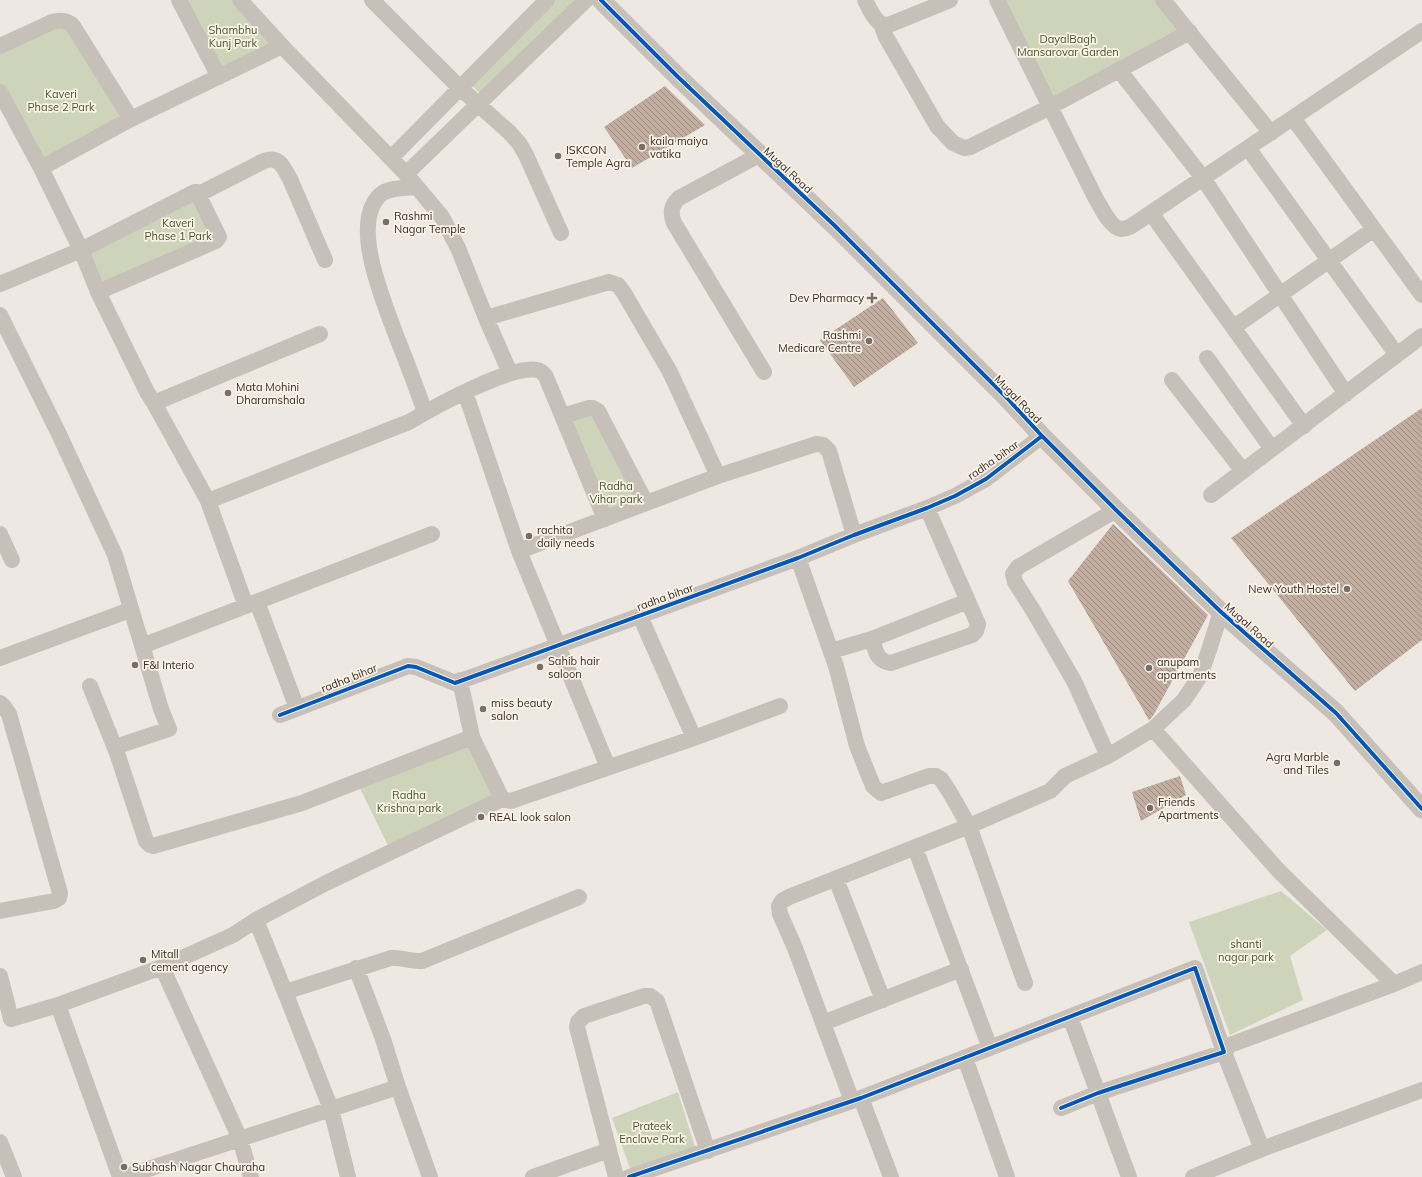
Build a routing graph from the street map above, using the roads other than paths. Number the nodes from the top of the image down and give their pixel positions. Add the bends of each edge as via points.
1 (179, 0) edge
2 (240, 0) edge
3 (372, 0) edge
4 (547, 0) edge
5 (586, 0) edge
6 (602, 0) edge
7 (866, 0) edge
8 (950, 0) edge
9 (997, 0) edge
10 (1163, 0) edge
11 (881, 24) junction
12 (1422, 31) edge
13 (1190, 32) junction
14 (0, 46) edge
15 (282, 46) junction
16 (1119, 70) junction
17 (219, 77) junction
18 (460, 88) junction
19 (0, 92) edge
20 (478, 104) junction
21 (1050, 107) junction
22 (1293, 118) junction
23 (131, 119) junction
24 (1271, 133) junction
25 (1248, 148) junction
26 (759, 155) junction
27 (390, 158) junction
28 (41, 168) junction
29 (406, 174) junction
30 (1203, 178) junction
31 (417, 187) junction
32 (199, 194) junction
33 (1150, 213) junction
34 (1374, 229) junction
35 (561, 233) dead end
36 (81, 250) junction
37 (325, 260) dead end
38 (1329, 261) junction
39 (0, 284) edge
40 (98, 292) junction
41 (1281, 294) junction
42 (1422, 295) edge
43 (0, 315) edge
44 (486, 318) junction
45 (1234, 327) junction
46 (320, 334) dead end
47 (1422, 336) edge
48 (1397, 355) junction
49 (1207, 358) dead end
50 (764, 372) dead end
51 (510, 373) junction
52 (1172, 380) dead end
53 (466, 392) junction
54 (1346, 394) junction
55 (154, 403) junction
56 (425, 412) junction
57 (563, 416) junction
58 (1304, 426) junction
59 (1042, 436) junction
60 (1272, 449) junction
61 (1243, 471) junction
62 (718, 476) junction
63 (1211, 495) dead end
64 (208, 501) junction
65 (646, 503) junction
66 (927, 508) junction
67 (1116, 510) junction
68 (605, 519) junction
69 (0, 534) edge
70 (432, 534) dead end
71 (854, 535) junction
72 (519, 551) junction
73 (798, 558) junction
74 (12, 560) dead end
75 (968, 601) junction
76 (252, 604) junction
77 (130, 610) junction
78 (1221, 612) junction
79 (640, 616) junction
80 (872, 639) junction
81 (559, 645) junction
82 (142, 646) junction
83 (830, 651) junction
84 (0, 658) edge
85 (460, 680) junction
86 (90, 686) dead end
87 (0, 703) edge
88 (780, 706) dead end
89 (297, 708) junction
90 (280, 715) dead end
91 (1153, 729) junction
92 (472, 737) junction
93 (694, 738) junction
94 (115, 747) junction
95 (1108, 756) junction
96 (608, 768) junction
97 (502, 798) junction
98 (1422, 809) edge
99 (969, 826) junction
100 (916, 848) junction
101 (836, 878) junction
102 (579, 897) dead end
103 (0, 911) edge
104 (256, 920) junction
105 (162, 967) junction
106 (356, 968) junction
107 (960, 969) junction
108 (1422, 972) edge
109 (0, 976) edge
110 (1025, 983) dead end
111 (1394, 984) junction
112 (285, 992) junction
113 (883, 1000) junction
114 (58, 1005) junction
115 (1070, 1017) junction
116 (6, 1021) edge
117 (823, 1023) junction
118 (990, 1048) junction
119 (1224, 1052) junction
120 (965, 1058) junction
121 (398, 1086) junction
122 (1422, 1090) edge
123 (1098, 1093) junction
124 (857, 1100) junction
125 (1061, 1108) dead end
126 (331, 1109) junction
127 (240, 1139) junction
128 (0, 1142) edge
129 (1262, 1149) junction
130 (609, 1150) junction
131 (708, 1151) junction
132 (10, 1176) edge
133 (120, 1177) edge
134 (124, 1177) edge
135 (251, 1177) edge
136 (348, 1177) edge
137 (430, 1177) edge
138 (533, 1177) edge
139 (616, 1177) edge
140 (630, 1177) edge
141 (891, 1177) edge
142 (1007, 1177) edge
143 (1129, 1177) edge
144 (1193, 1177) edge

1 - 17 street
2 - 15 street
3 - 18 street
4 - 18 street
5 - 20 street
6 - 26 street, Mugal Road
7 - 11 street
8 - 11 street via 891,24
9 - 21 street
10 - 13 street
11 - 21 street via 937,126 958,146 970,147
12 - 22 street
13 - 16 street
13 - 24 street
14 - 23 street via 52,22 61,20 70,23
15 - 17 street
15 - 27 street
16 - 21 street
16 - 30 street
17 - 23 street
18 - 20 street
18 - 27 street
19 - 28 street
20 - 29 street
20 - 35 street via 509,132 523,149
21 - 33 street via 1105,216 1113,225 1122,229 1129,227
22 - 24 street
22 - 34 street
23 - 28 street
24 - 25 street
25 - 30 street
25 - 38 street
26 - 50 street via 679,198 671,208 674,223
26 - 59 street, Mugal Road via 834,225
27 - 29 street
28 - 36 street
29 - 31 street
30 - 33 street
30 - 41 street
31 - 44 street via 450,230
31 - 56 street via 388,191 378,196 369,214 368,239 375,275
32 - 36 street via 195,192
32 - 37 street via 264,161 276,160 290,179
32 - 40 street via 218,237 216,241
33 - 45 street
34 - 38 street
34 - 42 street
36 - 39 street
36 - 40 street
38 - 41 street
38 - 48 street
40 - 55 street
41 - 45 street
41 - 54 street
43 - 77 street via 115,555
44 - 51 street
44 - 62 street via 608,282 618,285 670,372
45 - 58 street
46 - 55 street
47 - 48 street
48 - 54 street
49 - 60 street
51 - 53 street
51 - 57 street via 536,369 543,373
52 - 61 street
53 - 56 street
53 - 72 street
54 - 58 street
55 - 64 street
56 - 64 street via 409,422
57 - 65 street via 589,408 598,411
57 - 68 street
58 - 60 street
59 - 66 street, radha bihar via 986,480
59 - 67 street, Mugal Road
60 - 61 street
61 - 63 street
62 - 65 street
62 - 71 street via 816,444 823,445 829,451
64 - 76 street
65 - 68 street
66 - 71 street, radha bihar
66 - 75 street
67 - 78 street, Mugal Road
67 - 95 street via 1018,567 1013,574 1074,681
68 - 72 street
69 - 74 street
70 - 76 street
71 - 73 street, radha bihar
72 - 81 street
73 - 79 street, radha bihar
73 - 83 street
75 - 80 street
75 - 80 street via 978,624 972,635 891,663 884,662 878,657
76 - 82 street
76 - 89 street
77 - 82 street
77 - 84 street
78 - 91 street via 1200,676 1184,700
78 - 98 street, Mugal Road via 1336,713
79 - 81 street, radha bihar
79 - 93 street
80 - 83 street
81 - 85 street, radha bihar
81 - 96 street
82 - 94 street via 169,729
83 - 99 street via 857,746 873,786 881,793 936,776 949,791
85 - 89 street, radha bihar via 449,681 408,666
85 - 92 street
86 - 94 street
87 - 103 street via 9,714 60,893 59,898 54,901
88 - 93 street
89 - 90 street, radha bihar
91 - 95 street
91 - 111 street via 1278,870
92 - 94 street via 302,803 153,846 146,840
92 - 97 street
93 - 96 street
95 - 99 street via 1066,776 1050,791
96 - 97 street via 511,801
97 - 104 street
99 - 100 street
99 - 110 street
100 - 101 street
100 - 107 street
101 - 113 street
101 - 117 street via 789,897 779,906
102 - 106 street via 422,961 391,958
104 - 105 street via 233,935
104 - 112 street
105 - 114 street
105 - 127 street
106 - 112 street
106 - 121 street via 384,1039
107 - 113 street
107 - 118 street
108 - 111 street
109 - 116 street
111 - 119 street via 1230,1045
112 - 126 street
113 - 117 street
114 - 116 street
114 - 133 street
115 - 118 street
115 - 119 street via 1195,968
115 - 123 street
117 - 124 street
118 - 120 street
119 - 123 street
119 - 129 street
120 - 124 street
120 - 142 street
121 - 126 street
121 - 137 street
122 - 129 street
123 - 125 street
123 - 143 street
124 - 131 street
124 - 141 street
126 - 127 street
126 - 136 street
127 - 134 street
127 - 135 street
128 - 132 street
129 - 144 street
130 - 131 street via 577,1027 578,1022 584,1016 650,996 656,1001
130 - 138 street
130 - 139 street
131 - 140 street

